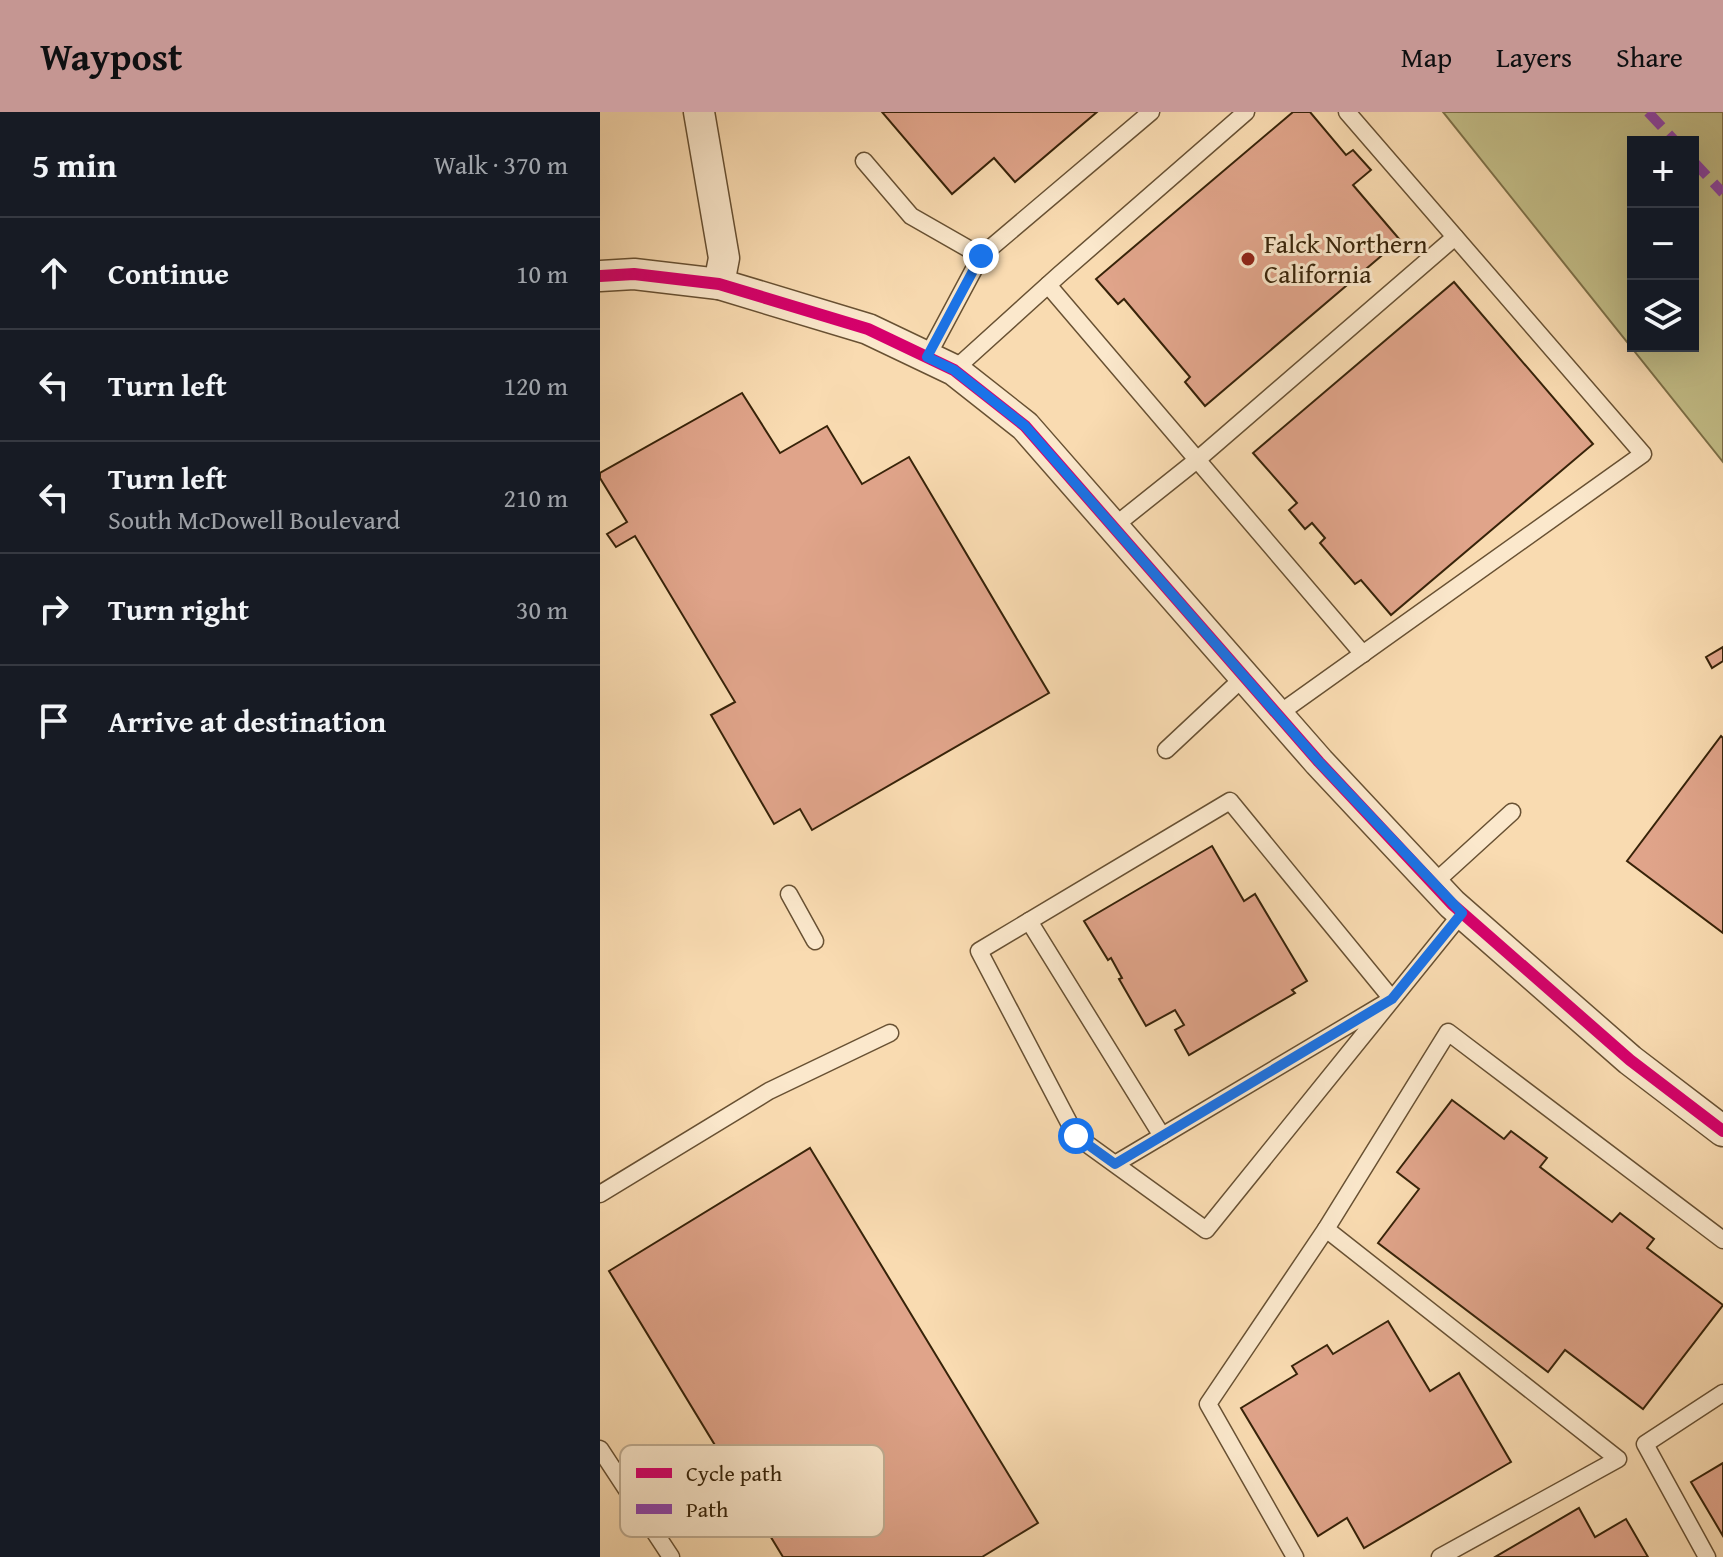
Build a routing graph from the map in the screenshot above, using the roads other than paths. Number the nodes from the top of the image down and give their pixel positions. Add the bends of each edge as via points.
1 (699, 112) edge
2 (1151, 112) edge
3 (1246, 112) edge
4 (1347, 112) edge
5 (864, 161) dead end
6 (1455, 237) junction
7 (981, 256) junction
8 (600, 276) edge
9 (719, 284) junction
10 (1048, 285) junction
11 (927, 357) junction
12 (954, 370) junction
13 (1197, 460) junction
14 (1113, 527) junction
15 (1363, 654) junction
16 (1244, 677) junction
17 (1277, 715) junction
18 (1166, 750) dead end
19 (1512, 812) dead end
20 (1433, 884) junction
21 (789, 894) dead end
22 (1462, 913) junction
23 (1029, 921) junction
24 (815, 941) dead end
25 (1392, 999) junction
26 (890, 1033) dead end
27 (1723, 1131) edge
28 (1162, 1136) junction
29 (1115, 1164) junction
30 (600, 1194) edge
31 (1326, 1229) junction
32 (1723, 1240) edge
33 (1723, 1393) edge
34 (1645, 1444) junction
35 (600, 1449) edge
36 (1618, 1459) junction
37 (620, 1479) edge
38 (658, 1537) edge
39 (671, 1557) edge
40 (1295, 1557) edge
41 (1440, 1557) edge
42 (1707, 1557) edge

1 - 9 street via 724,258
2 - 7 lane
3 - 10 lane
4 - 6 lane
5 - 7 lane via 911,216
6 - 13 lane
6 - 15 lane via 1643,454
7 - 11 lane
8 - 9 street via 634,274
9 - 11 street via 868,329
10 - 12 lane
10 - 13 lane
11 - 12 street
12 - 14 street via 1025,426
13 - 14 lane
13 - 15 lane
14 - 16 street
15 - 17 lane
16 - 17 street
16 - 18 lane
17 - 20 street
19 - 20 lane
20 - 22 street
21 - 24 lane
22 - 25 lane
22 - 27 street via 1630,1060
23 - 25 lane via 1230,801
23 - 28 lane
23 - 29 lane via 979,951 1076,1136
25 - 28 lane
25 - 29 lane via 1206,1230
26 - 30 lane via 769,1091
28 - 29 lane
31 - 32 lane via 1448,1032
31 - 36 lane
31 - 40 lane via 1208,1404
33 - 34 lane
34 - 36 lane
34 - 42 lane
35 - 37 lane
36 - 41 lane
38 - 39 lane

